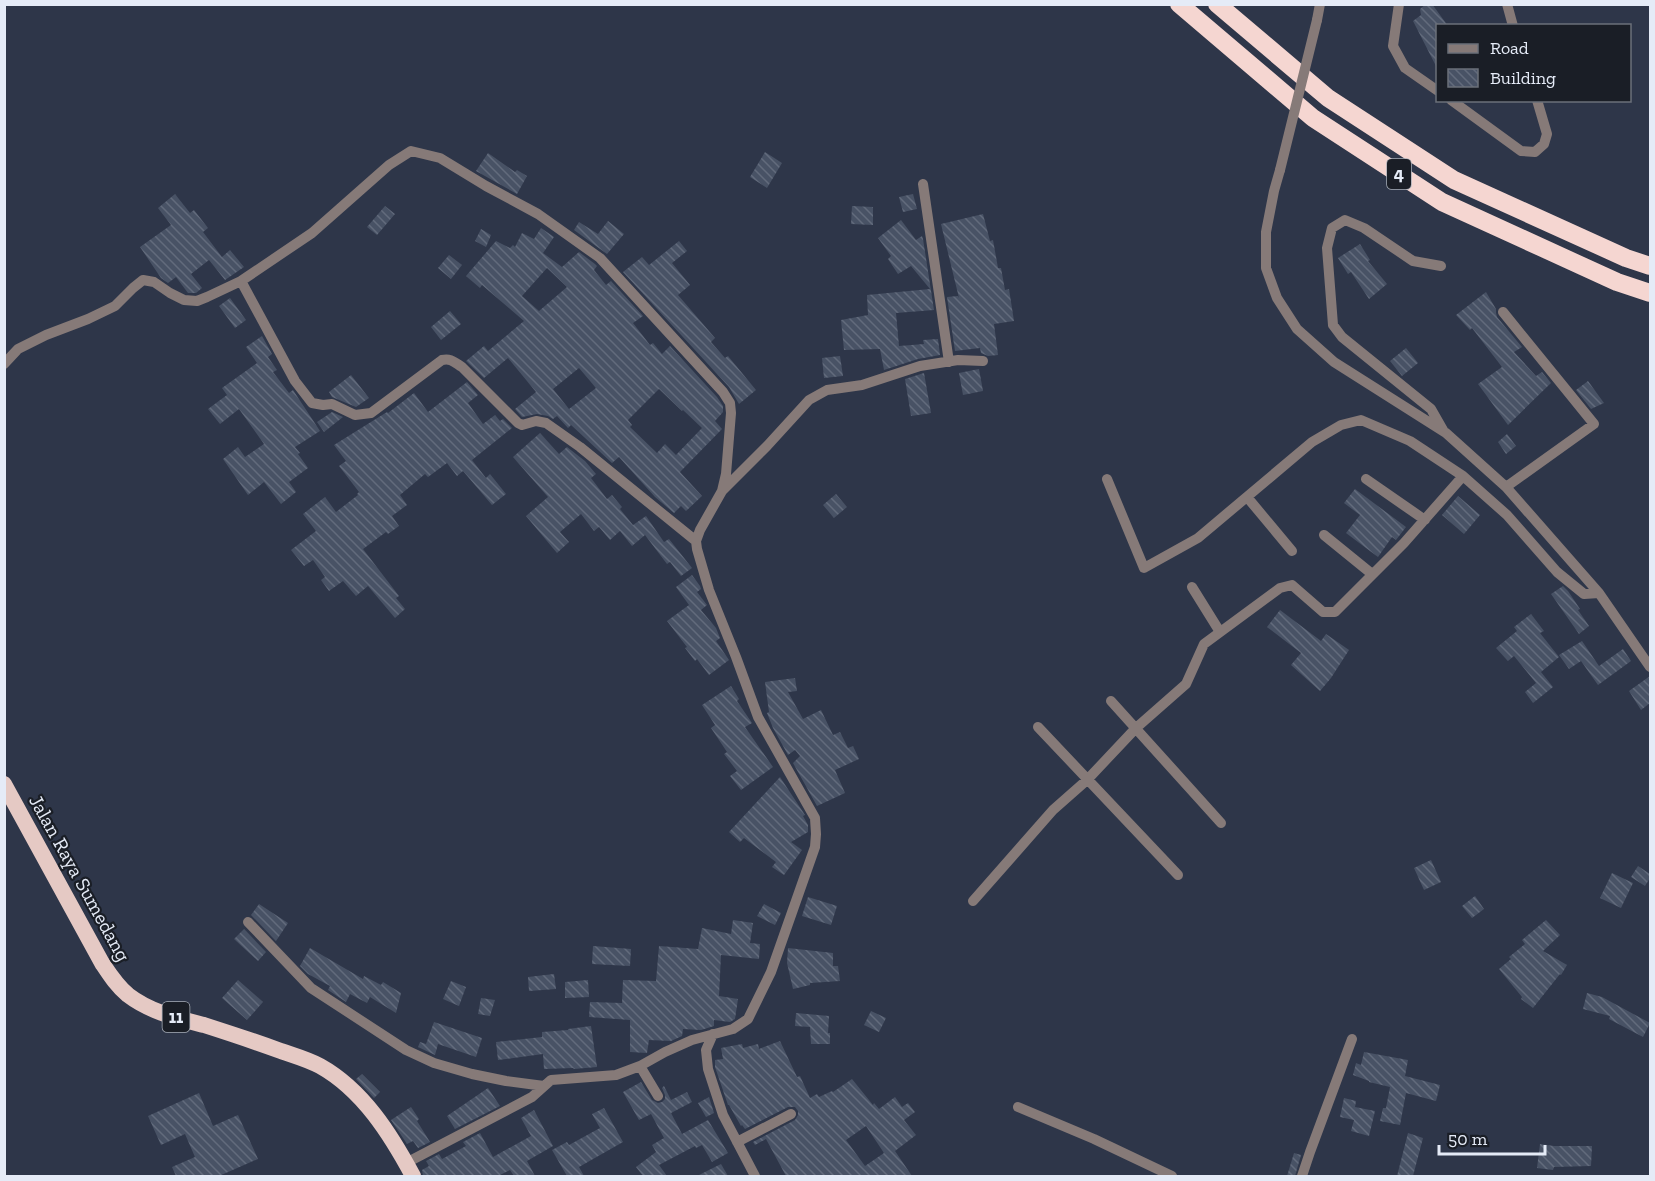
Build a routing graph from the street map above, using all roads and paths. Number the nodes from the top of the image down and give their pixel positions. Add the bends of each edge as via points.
1 (1179, 4) edge
2 (1217, 4) edge
3 (1320, 4) edge
4 (1399, 4) edge
5 (1507, 4) edge
6 (1512, 24) edge
7 (1436, 90) edge
8 (1454, 102) edge
9 (1538, 102) edge
10 (923, 184) dead end
11 (1441, 266) dead end
12 (1650, 267) edge
13 (241, 281) junction
14 (1650, 293) edge
15 (1503, 312) dead end
16 (983, 361) dead end
17 (949, 362) junction
18 (4, 364) edge
19 (1446, 433) junction
20 (1463, 476) junction
21 (1366, 478) dead end
22 (1107, 479) dead end
23 (1506, 487) junction
24 (722, 491) junction
25 (1247, 497) junction
26 (1425, 520) junction
27 (1324, 535) dead end
28 (696, 541) junction
29 (1292, 551) dead end
30 (1372, 574) junction
31 (1192, 587) dead end
32 (1599, 592) junction
33 (1221, 633) junction
34 (1650, 665) edge
35 (1111, 701) dead end
36 (1038, 727) dead end
37 (1136, 728) junction
38 (1087, 780) junction
39 (4, 784) edge
40 (1221, 823) dead end
41 (1178, 874) dead end
42 (972, 902) dead end
43 (248, 922) dead end
44 (713, 1035) junction
45 (1352, 1039) dead end
46 (640, 1066) junction
47 (544, 1086) junction
48 (658, 1096) dead end
49 (1018, 1107) dead end
50 (790, 1114) dead end
51 (737, 1142) junction
52 (410, 1170) edge
53 (755, 1176) edge
54 (1172, 1176) edge
55 (1302, 1176) edge

1 - 14 highway, 4 via 1313,118 1442,202 1617,282
2 - 12 highway, 4 via 1328,98 1454,180
3 - 19 street, bridge via 1274,191 1266,232 1266,268 1277,298 1297,329 1334,362
4 - 7 street via 1394,46 1405,68
5 - 6 street
8 - 9 street via 1521,151 1535,152 1544,144 1547,134
10 - 17 street
11 - 19 street via 1413,261 1345,220 1332,228 1327,248 1333,325 1342,337 1431,409
13 - 18 street via 198,301 184,300 154,282 143,280 115,306 18,349
13 - 24 street via 312,233 388,165 411,151 440,158 538,214 600,258 723,392 731,413
13 - 28 street via 295,381 312,403 332,404 355,415 371,413 442,360 452,360 514,420 522,425 546,423
15 - 23 street via 1594,424
16 - 17 street
17 - 24 street via 827,390 809,400
19 - 23 street
20 - 25 street via 1410,441 1361,420 1341,425 1312,442
20 - 26 street
20 - 32 street via 1507,516 1557,572 1584,594
21 - 26 street
22 - 25 street via 1144,568 1198,538
23 - 32 street
24 - 28 street
25 - 29 street
26 - 30 street
27 - 30 street
28 - 44 street via 709,590 758,717 816,818 815,847 771,972 748,1019
30 - 33 street via 1335,612 1323,612 1292,585 1280,588
31 - 33 street
32 - 34 street
33 - 37 street via 1204,644 1186,684
35 - 37 street
36 - 38 street
37 - 38 street
37 - 40 street
38 - 41 street
38 - 42 street via 1053,810
39 - 52 highway, Jalan Raya Sumedang / 11 via 114,982 157,1012 233,1034 319,1066 362,1100
43 - 47 street via 311,988 405,1050 472,1074
44 - 46 street via 692,1040
44 - 51 street via 706,1050 708,1069 723,1115
45 - 55 street
46 - 47 street via 616,1075 551,1080
46 - 48 street
47 - 52 street
49 - 54 street
50 - 51 street
51 - 53 street

